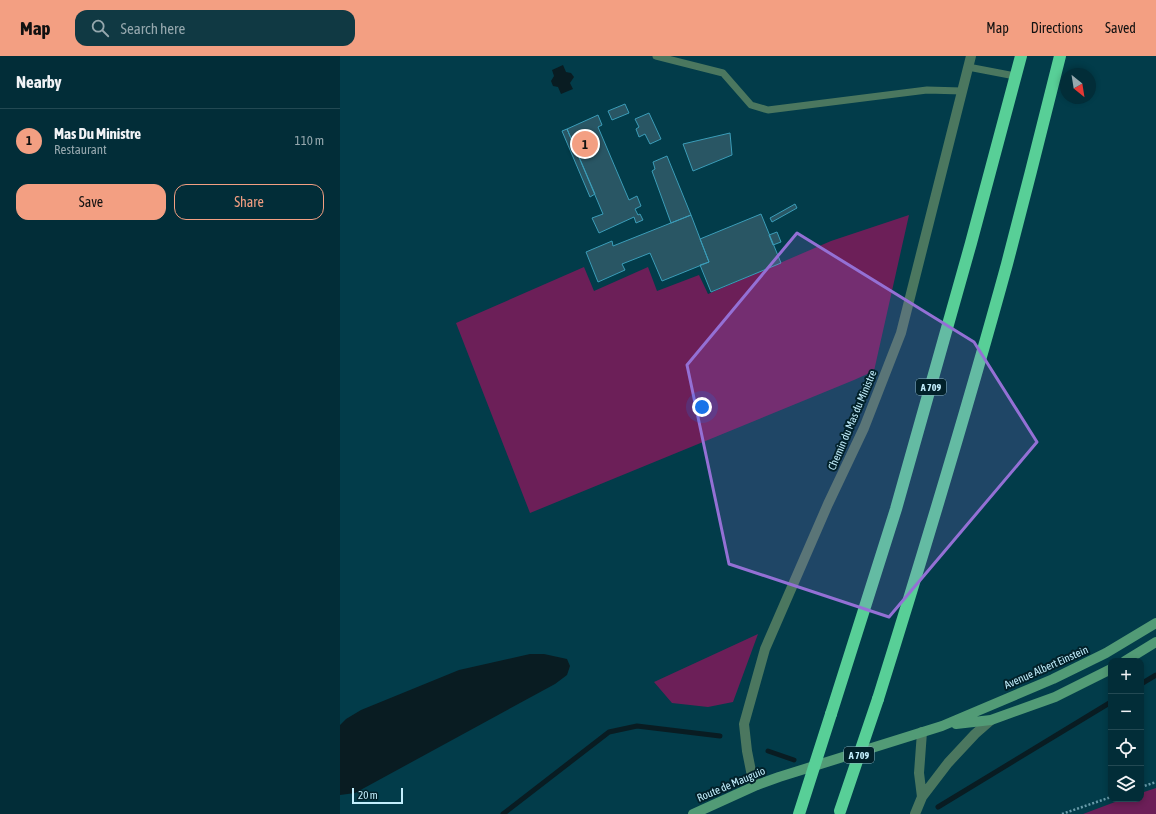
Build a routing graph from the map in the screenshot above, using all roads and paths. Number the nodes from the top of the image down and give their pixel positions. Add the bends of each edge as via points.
1 (656, 56) edge
2 (970, 56) edge
3 (1021, 56) edge
4 (1060, 56) edge
5 (968, 68) junction
6 (1015, 76) junction
7 (962, 91) junction
8 (1156, 623) edge
9 (1156, 642) edge
10 (1130, 658) edge
11 (1108, 670) edge
12 (991, 720) junction
13 (942, 726) junction
14 (922, 732) junction
15 (779, 777) joint
16 (1156, 782) edge
17 (757, 785) junction
18 (1144, 786) edge
19 (922, 797) junction
20 (1108, 799) edge
21 (840, 812) edge
22 (693, 814) edge
23 (799, 814) edge
24 (915, 814) edge
25 (1062, 814) edge

1 - 7 lane via 723,73 751,105 768,110 927,90
2 - 5 street, Chemin du Mas du Ministre
3 - 6 highway, A 709
4 - 21 highway, A 709, bridge via 979,363 922,557
5 - 6 lane
5 - 7 street, Chemin du Mas du Ministre
6 - 23 highway, A 709, bridge via 896,509
7 - 17 street, Chemin du Mas du Ministre via 901,333 864,428 765,649 744,724 752,776
8 - 13 street, Avenue Albert Einstein via 1106,653 1053,679
9 - 10 street
11 - 12 street, Avenue Albert Einstein via 1055,697
12 - 13 street, Avenue Albert Einstein
12 - 19 street via 948,763
13 - 14 street, Avenue Albert Einstein
14 - 15 street, Avenue Albert Einstein
14 - 19 street via 919,773
15 - 17 street, Route de Mauguio
16 - 18 path
17 - 22 street, Route de Mauguio
19 - 24 street
20 - 25 path

